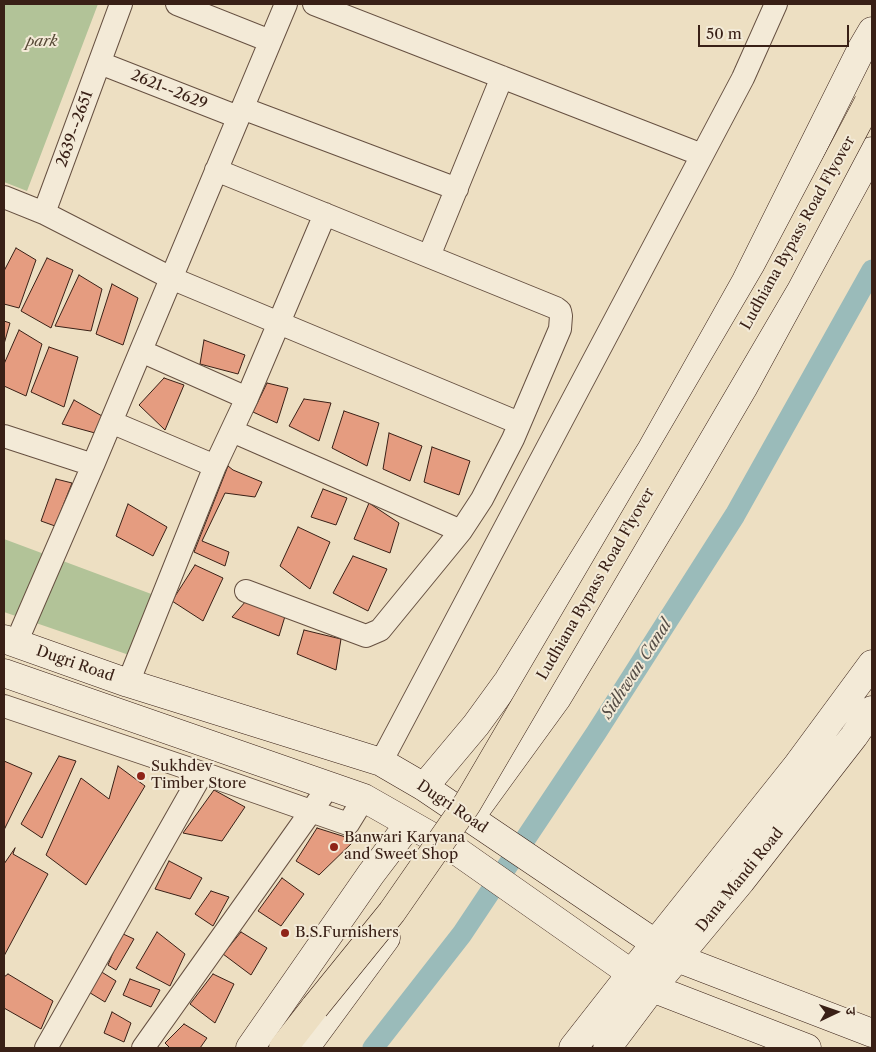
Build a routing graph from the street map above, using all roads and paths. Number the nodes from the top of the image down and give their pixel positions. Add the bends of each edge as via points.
1 (121, 4) edge
2 (177, 4) edge
3 (286, 4) edge
4 (314, 4) edge
5 (776, 4) edge
6 (872, 31) edge
7 (270, 41) junction
8 (100, 63) junction
9 (502, 77) junction
10 (870, 99) edge
11 (240, 112) junction
12 (872, 151) edge
13 (702, 155) junction
14 (216, 170) junction
15 (456, 189) junction
16 (4, 197) edge
17 (44, 213) junction
18 (325, 214) junction
19 (429, 256) junction
20 (171, 278) junction
21 (279, 323) junction
22 (141, 351) junction
23 (247, 398) junction
24 (111, 422) junction
25 (519, 424) junction
26 (232, 431) junction
27 (10, 438) edge
28 (93, 465) junction
29 (215, 466) junction
30 (461, 531) junction
31 (246, 591) dead end
32 (10, 641) edge
33 (872, 664) edge
34 (4, 673) edge
35 (128, 682) junction
36 (4, 706) edge
37 (872, 710) edge
38 (381, 762) junction
39 (202, 773) junction
40 (329, 786) junction
41 (424, 787) junction
42 (364, 798) junction
43 (310, 812) junction
44 (472, 821) junction
45 (409, 824) junction
46 (453, 849) junction
47 (654, 944) junction
48 (677, 958) junction
49 (642, 981) junction
50 (872, 1033) edge
51 (46, 1048) edge
52 (143, 1048) edge
53 (250, 1048) edge
54 (283, 1048) edge
55 (305, 1048) edge
56 (573, 1048) edge
57 (607, 1048) edge
58 (807, 1048) edge

1 - 8 street, 2639--2651
2 - 7 street
3 - 7 street
4 - 9 street
5 - 13 street via 743,78
6 - 41 street via 746,280 650,452 508,681
7 - 11 street
8 - 11 street, 2621--2629
8 - 17 street, 2639--2651
9 - 13 street
9 - 15 street
10 - 54 highway, Ludhiana Bypass Road Flyover, bridge via 776,277 467,804 392,912
11 - 14 street
11 - 15 street, 2621--2629
12 - 44 street via 691,477 557,698
13 - 38 street
14 - 18 street
14 - 20 street
15 - 19 street
16 - 17 street
17 - 20 street
18 - 19 street
18 - 21 street
19 - 25 street via 560,311 560,329
20 - 21 street
20 - 22 street
21 - 23 street
21 - 25 street
22 - 23 street
22 - 24 street
23 - 26 street
24 - 28 street
24 - 29 street
25 - 30 street via 482,499
26 - 29 street
26 - 30 street
27 - 28 street
28 - 32 street
29 - 35 street
30 - 31 street via 387,623 366,636
32 - 35 street, Dugri Road
33 - 47 street via 796,767
34 - 40 street, Dugri Road
35 - 38 street, Dugri Road
36 - 39 street
37 - 48 street, Dana Mandi Road via 741,881
38 - 41 street, Dugri Road
39 - 43 street
39 - 51 street
40 - 42 street, Dugri Road
40 - 43 street
41 - 44 street, Dugri Road
42 - 43 street via 348,824
42 - 45 street, Dugri Road
43 - 52 street
44 - 46 street
44 - 47 street, Dugri Road
45 - 46 street, Dugri Road
45 - 53 street
46 - 49 street, Dugri Road
46 - 55 street
47 - 48 street, Dugri Road
47 - 49 street
48 - 49 street, Dana Mandi Road
48 - 50 street, Dugri Road
49 - 56 street
49 - 57 street, Dana Mandi Road
49 - 58 street, Dugri Road

